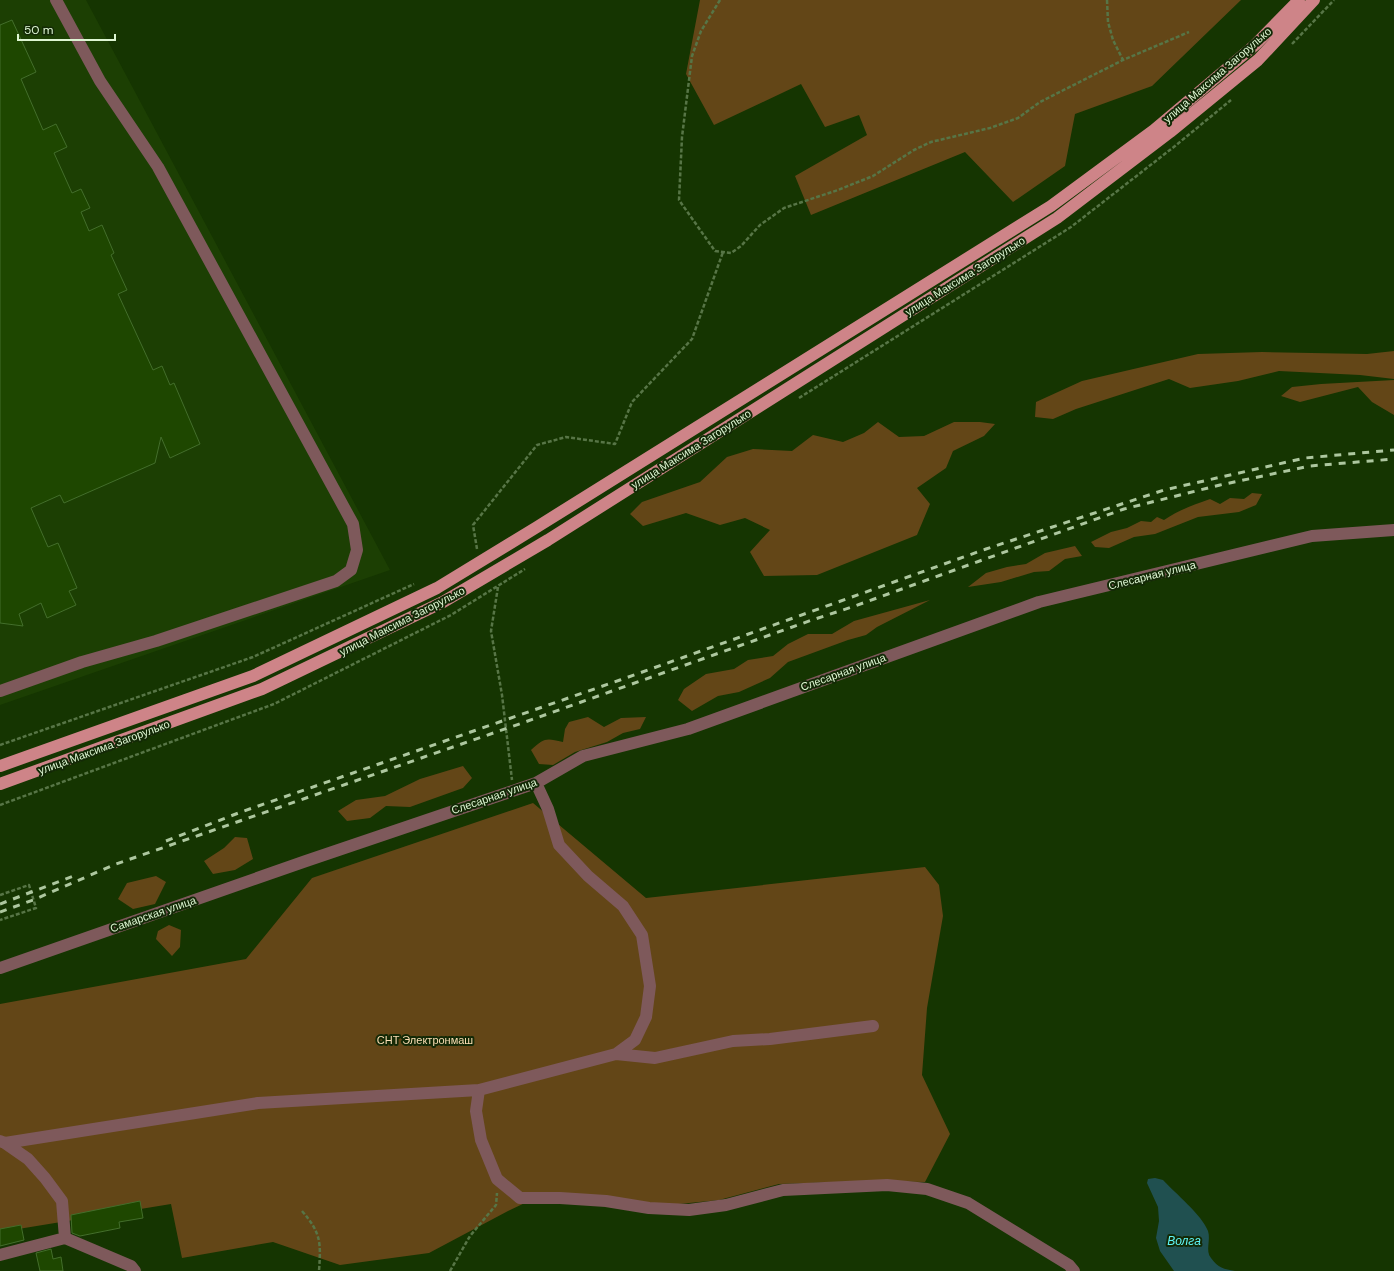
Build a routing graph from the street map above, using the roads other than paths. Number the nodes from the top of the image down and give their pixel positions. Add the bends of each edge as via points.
1 (56, 0) edge
2 (1299, 0) edge
3 (1314, 0) edge
4 (1394, 530) edge
5 (0, 691) edge
6 (0, 766) edge
7 (536, 782) junction
8 (0, 784) edge
9 (306, 861) joint
10 (0, 968) edge
11 (873, 1026) dead end
12 (616, 1054) junction
13 (479, 1090) junction
14 (3, 1142) edge
15 (65, 1238) junction
16 (0, 1255) edge
17 (135, 1271) edge
18 (1074, 1271) edge

1 - 5 street via 100,81 162,174 352,524 358,550 351,570 336,581 156,641 82,662
2 - 6 main road, улица Максима Загорулько via 1255,46 1154,130 1051,206 437,588 253,676
3 - 8 main road, улица Максима Загорулько via 1258,60 1170,132 1057,218 548,540 443,602 262,689
4 - 7 street, Слесарная улица via 1312,536 1039,602 688,728 582,756
7 - 9 street, Слесарная улица
7 - 12 street via 548,809 559,845 588,876 623,906 642,935 650,986 646,1016 635,1040
9 - 10 street, Самарская улица
11 - 12 street via 733,1041 655,1058
12 - 13 street
13 - 14 street via 258,1103
13 - 18 street via 476,1111 481,1140 497,1179 520,1198 591,1200 649,1208 689,1210 726,1205 783,1190 886,1185 927,1189 968,1203 1069,1265
14 - 15 street via 28,1159 62,1201
15 - 16 street
15 - 17 street via 130,1266

